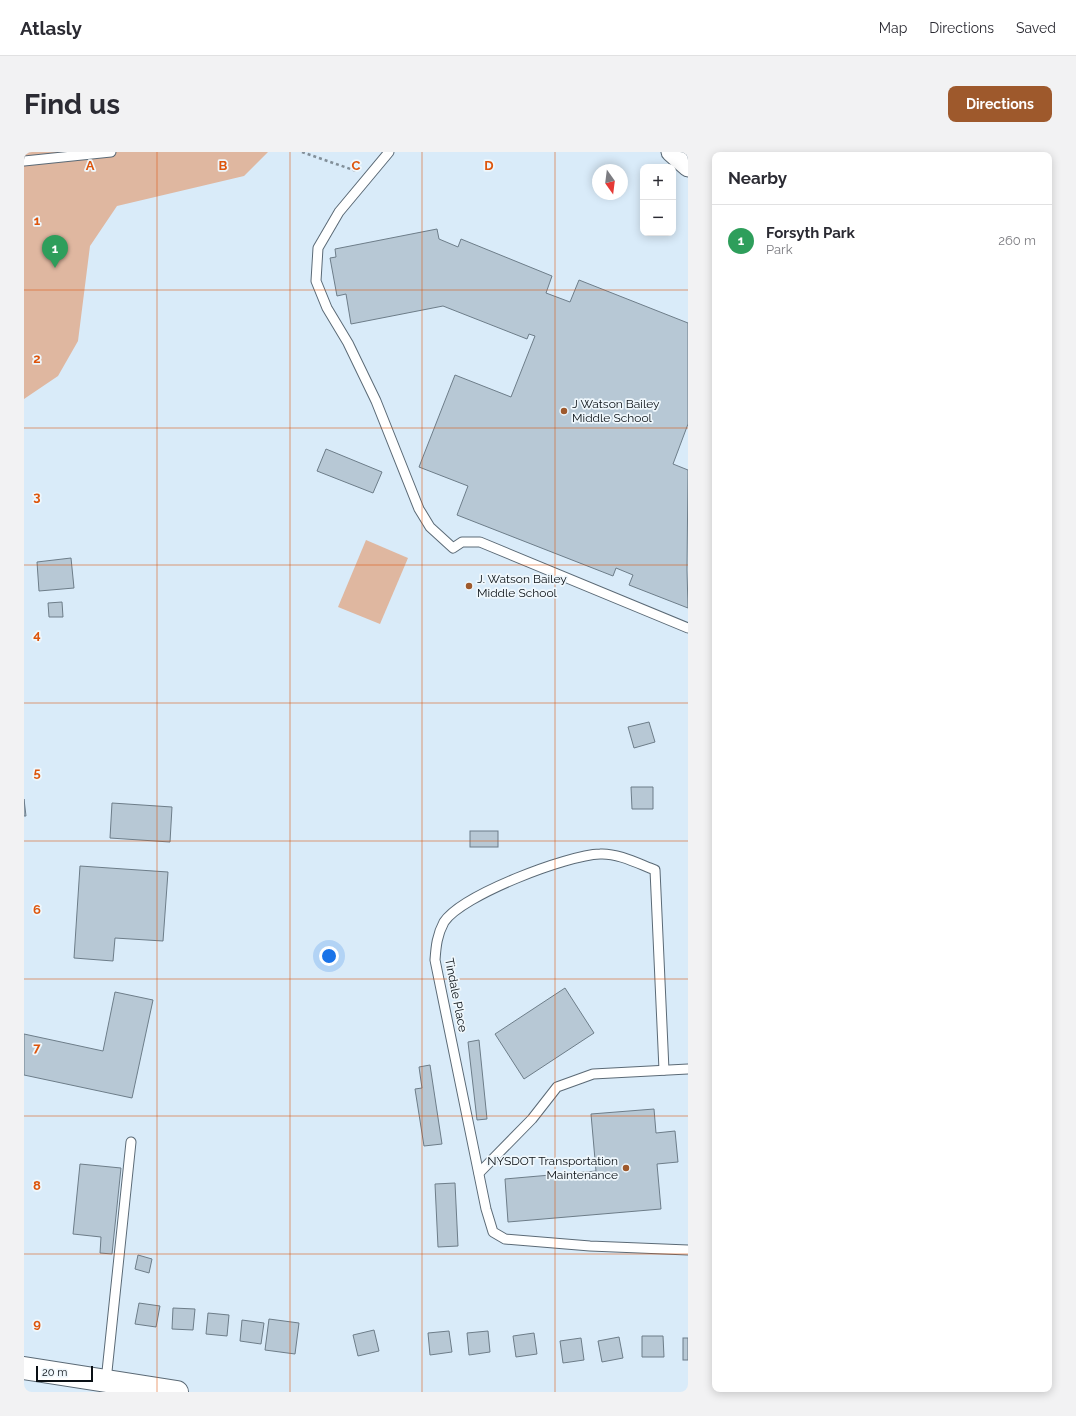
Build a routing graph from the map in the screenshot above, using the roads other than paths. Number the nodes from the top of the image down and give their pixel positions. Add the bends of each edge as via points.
1 (111, 152) edge
2 (389, 152) edge
3 (671, 152) edge
4 (24, 161) edge
5 (688, 166) edge
6 (688, 628) edge
7 (688, 1069) edge
8 (664, 1070) junction
9 (131, 1142) dead end
10 (479, 1173) junction
11 (688, 1250) edge
12 (24, 1368) edge
13 (106, 1381) junction
14 (177, 1392) edge

1 - 4 lane
2 - 6 lane via 339,212 318,248 316,281 327,308 348,343 376,401 419,509 430,527 453,548 462,542 480,542
3 - 5 street
7 - 8 lane
8 - 10 lane via 594,1074 557,1087 527,1124
8 - 10 lane, Tindale Place via 655,870 610,855 576,857 526,874 462,905 445,921 436,941 435,960
9 - 13 lane
10 - 11 lane, Tindale Place via 493,1232 505,1239
12 - 13 street
13 - 14 street

